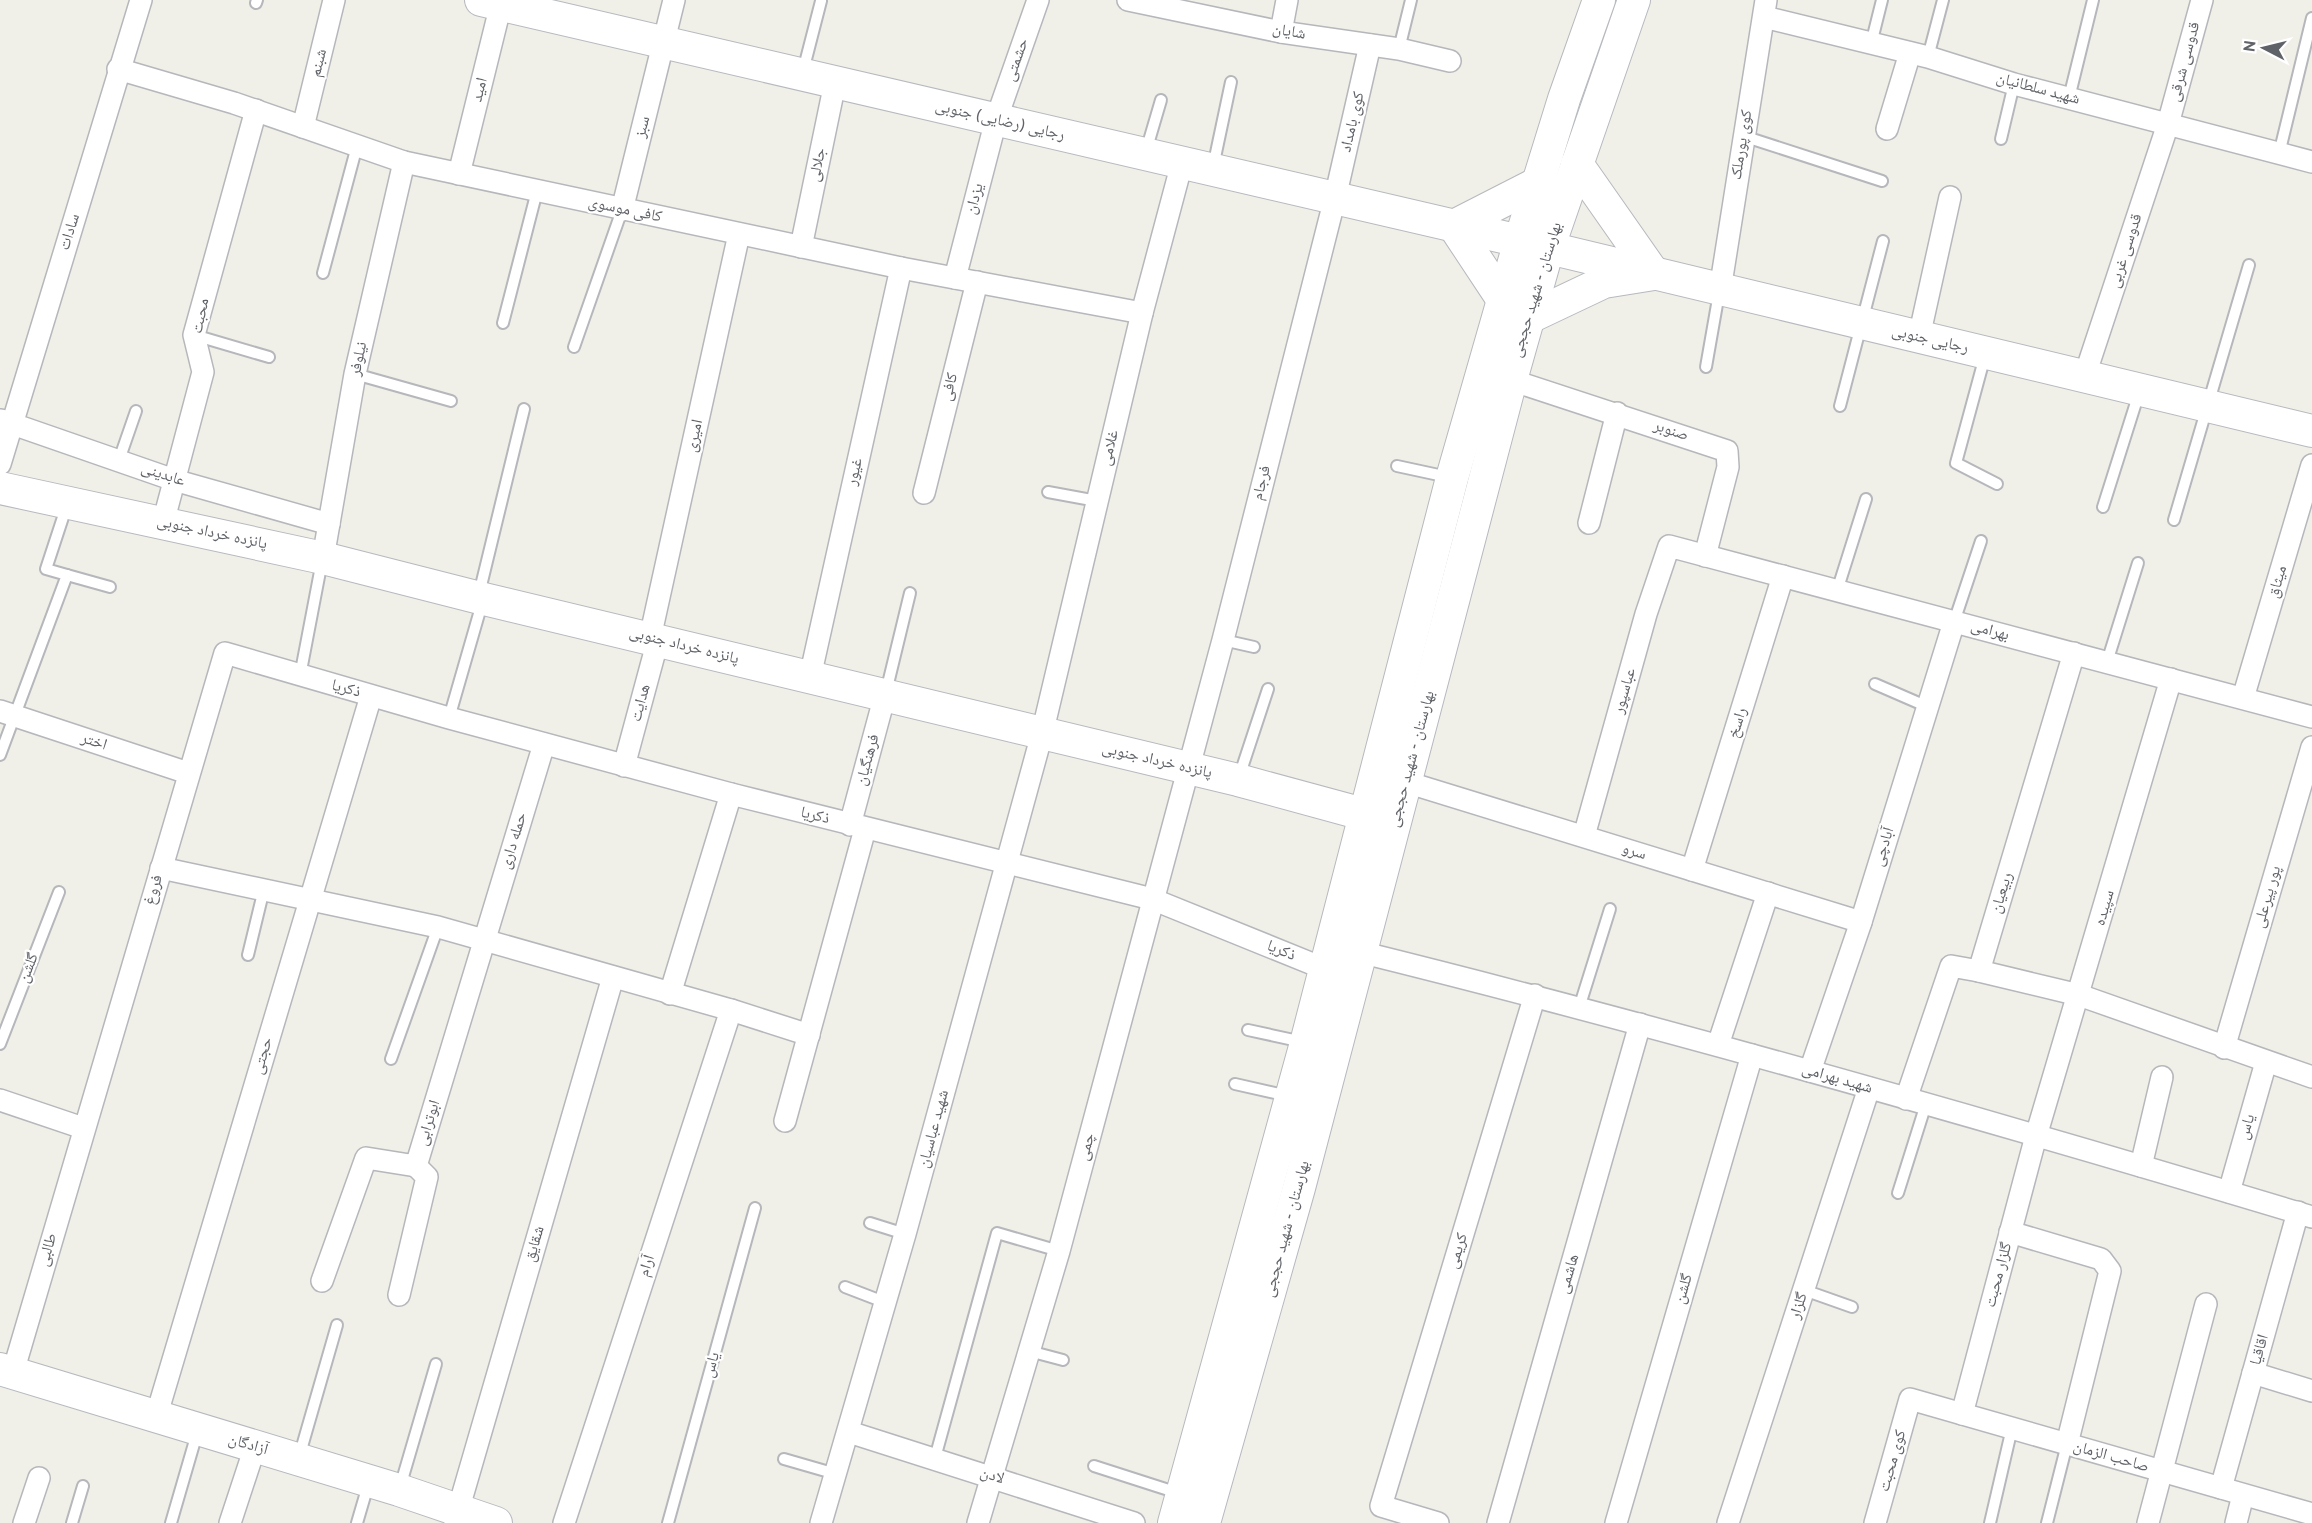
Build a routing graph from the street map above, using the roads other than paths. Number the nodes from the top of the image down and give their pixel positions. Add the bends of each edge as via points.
1 (141, 0) edge
2 (334, 0) edge
3 (674, 0) edge
4 (1038, 0) edge
5 (1128, 0) edge
6 (1287, 0) edge
7 (1411, 0) edge
8 (1599, 0) edge
9 (1634, 0) edge
10 (1882, 0) edge
11 (1943, 0) edge
12 (2093, 0) edge
13 (2202, 0) edge
14 (821, 1) edge
15 (494, 2) edge
16 (1765, 8) edge
17 (2312, 18) edge
18 (1281, 32) junction
19 (664, 44) junction
20 (1871, 44) junction
21 (1370, 45) junction
22 (1399, 49) junction
23 (1919, 55) junction
24 (1450, 61) dead end
25 (118, 69) junction
26 (802, 75) junction
27 (1231, 82) dead end
28 (836, 83) junction
29 (2014, 84) junction
30 (2069, 98) junction
31 (1564, 99) junction
32 (1161, 100) dead end
33 (1597, 109) junction
34 (256, 111) junction
35 (996, 120) junction
36 (2168, 124) junction
37 (303, 127) junction
38 (1887, 129) dead end
39 (1743, 136) junction
40 (2001, 139) dead end
41 (357, 146) junction
42 (2279, 154) junction
43 (1145, 155) junction
44 (404, 162) junction
45 (2312, 162) edge
46 (1182, 163) junction
47 (1577, 164) junction
48 (1212, 170) junction
49 (459, 174) junction
50 (1882, 181) dead end
51 (1538, 183) junction
52 (537, 191) junction
53 (1950, 197) dead end
54 (1335, 198) junction
55 (622, 210) junction
56 (1454, 226) junction
57 (739, 234) junction
58 (1883, 242) dead end
59 (1534, 245) junction
60 (801, 247) junction
61 (2249, 265) dead end
62 (901, 267) junction
63 (323, 273) dead end
64 (1654, 274) junction
65 (955, 278) junction
66 (977, 282) junction
67 (1720, 290) junction
68 (1503, 300) junction
69 (1142, 313) junction
70 (1528, 318) junction
71 (503, 323) dead end
72 (1861, 324) junction
73 (194, 335) junction
74 (1919, 337) junction
75 (574, 347) dead end
76 (1986, 353) junction
77 (269, 357) dead end
78 (1706, 367) dead end
79 (1503, 370) junction
80 (355, 374) junction
81 (2084, 378) junction
82 (2140, 390) junction
83 (452, 401) dead end
84 (1840, 406) dead end
85 (2207, 406) junction
86 (524, 409) dead end
87 (136, 411) dead end
88 (1617, 414) junction
89 (6, 421) edge
90 (2312, 431) edge
91 (119, 460) junction
92 (0, 464) edge
93 (2312, 465) edge
94 (1397, 466) dead end
95 (1452, 478) junction
96 (174, 480) junction
97 (1997, 484) dead end
98 (0, 488) edge
99 (1048, 492) dead end
100 (924, 493) dead end
101 (1866, 499) dead end
102 (1097, 501) junction
103 (68, 502) junction
104 (2103, 507) dead end
105 (2174, 520) dead end
106 (163, 523) junction
107 (1589, 523) dead end
108 (329, 524) junction
109 (1980, 540) dead end
110 (1669, 546) joint
111 (1705, 556) junction
112 (323, 558) junction
113 (2138, 563) dead end
114 (67, 575) junction
115 (1783, 576) junction
116 (110, 587) dead end
117 (1837, 591) junction
118 (910, 593) dead end
119 (481, 598) junction
120 (1954, 622) junction
121 (654, 639) junction
122 (1223, 640) junction
123 (1254, 647) dead end
124 (225, 653) joint
125 (2074, 653) junction
126 (2108, 662) junction
127 (300, 676) junction
128 (810, 677) junction
129 (2171, 679) junction
130 (1875, 684) dead end
131 (1268, 689) dead end
132 (885, 695) junction
133 (371, 696) junction
134 (2243, 698) junction
135 (1928, 708) junction
136 (7, 713) edge
137 (2312, 717) edge
138 (449, 718) junction
139 (1042, 734) junction
140 (544, 744) junction
141 (2312, 747) edge
142 (0, 755) edge
143 (624, 766) junction
144 (1186, 768) junction
145 (188, 773) junction
146 (1238, 780) junction
147 (1406, 782) junction
148 (730, 794) junction
149 (1381, 819) junction
150 (858, 827) junction
151 (1584, 836) junction
152 (1006, 865) junction
153 (161, 868) junction
154 (1692, 870) junction
155 (264, 888) junction
156 (59, 892) dead end
157 (1768, 893) junction
158 (309, 897) junction
159 (1152, 899) junction
160 (1610, 909) dead end
161 (1861, 922) junction
162 (438, 927) junction
163 (484, 939) junction
164 (1360, 952) junction
165 (248, 955) dead end
166 (1325, 969) junction
167 (1979, 971) junction
168 (613, 977) junction
169 (670, 994) junction
170 (1536, 995) junction
171 (2079, 995) junction
172 (1579, 1008) junction
173 (731, 1010) junction
174 (1640, 1024) junction
175 (1248, 1030) dead end
176 (809, 1035) junction
177 (1306, 1043) junction
178 (0, 1044) edge
179 (1718, 1045) junction
180 (2224, 1048) junction
181 (1752, 1055) junction
182 (392, 1059) dead end
183 (2266, 1062) junction
184 (1810, 1071) junction
185 (2162, 1077) dead end
186 (2312, 1077) edge
187 (1235, 1084) dead end
188 (1869, 1088) junction
189 (1291, 1096) junction
190 (0, 1100) edge
191 (1916, 1102) junction
192 (785, 1121) dead end
193 (83, 1128) junction
194 (2036, 1136) junction
195 (416, 1166) junction
196 (2141, 1166) junction
197 (2229, 1192) junction
198 (1899, 1193) dead end
199 (755, 1208) dead end
200 (2305, 1215) edge
201 (870, 1223) dead end
202 (2010, 1232) junction
203 (904, 1234) junction
204 (1059, 1251) junction
205 (322, 1281) dead end
206 (845, 1287) dead end
207 (1804, 1290) junction
208 (399, 1295) dead end
209 (884, 1302) junction
210 (2206, 1304) dead end
211 (1852, 1306) dead end
212 (337, 1325) dead end
213 (1029, 1351) junction
214 (1063, 1360) dead end
215 (436, 1364) dead end
216 (7, 1370) edge
217 (2253, 1373) junction
218 (2312, 1391) edge
219 (1910, 1399) joint
220 (1962, 1414) junction
221 (156, 1417) junction
222 (2012, 1428) junction
223 (199, 1430) junction
224 (849, 1432) junction
225 (2067, 1444) junction
226 (255, 1447) junction
227 (935, 1458) junction
228 (298, 1459) junction
229 (783, 1459) dead end
230 (1094, 1466) dead end
231 (2161, 1471) junction
232 (836, 1474) junction
233 (993, 1476) junction
234 (39, 1478) dead end
235 (369, 1482) junction
236 (82, 1486) dead end
237 (2221, 1488) junction
238 (399, 1490) junction
239 (2243, 1495) junction
240 (1178, 1509) edge
241 (2312, 1514) edge
242 (456, 1517) edge
243 (24, 1523) edge
244 (72, 1523) edge
245 (171, 1523) edge
246 (230, 1523) edge
247 (357, 1523) edge
248 (496, 1523) edge
249 (564, 1523) edge
250 (668, 1523) edge
251 (821, 1523) edge
252 (978, 1523) edge
253 (1134, 1523) edge
254 (1204, 1523) edge
255 (1438, 1523) edge
256 (1498, 1523) edge
257 (1616, 1523) edge
258 (1728, 1523) edge
259 (1875, 1523) edge
260 (1990, 1523) edge
261 (2047, 1523) edge
262 (2148, 1523) edge
263 (2236, 1523) edge

1 - 25 street, سادات
2 - 37 street, شبنم
3 - 19 street, سبز
4 - 35 street, حشمتی
5 - 18 street, شایان
6 - 18 street
7 - 22 lane
8 - 31 street, بهارستان - شهید حججی
9 - 33 street, بهارستان - شهید حججی
10 - 20 lane
11 - 23 lane
12 - 30 lane
13 - 36 street, قدوسی شرقی
14 - 26 lane
15 - 19 street, رجایی (رضایی) جنوبی
15 - 49 street, امید
16 - 20 street, شهید سلطانیان
16 - 39 street, کوی پورملک
17 - 42 lane
18 - 21 street, شایان
19 - 26 street, رجایی (رضایی) جنوبی
19 - 55 street, سبز
20 - 23 street, شهید سلطانیان
21 - 22 street, شایان
21 - 54 street, کوی بامداد
22 - 24 street, شایان
23 - 29 street, شهید سلطانیان
23 - 38 street
25 - 34 street, کافی موسوی
25 - 89 street, سادات
26 - 28 street, رجایی (رضایی) جنوبی
27 - 48 lane
28 - 35 street, رجایی (رضایی) جنوبی
28 - 60 street, جلالی
29 - 30 street, شهید سلطانیان
29 - 40 lane
30 - 36 street, شهید سلطانیان
31 - 33 street via 1566,108 1576,117 1583,119
31 - 51 street, بهارستان - شهید حججی
32 - 43 lane
33 - 47 street, بهارستان - شهید حججی
34 - 37 street, کافی موسوی
34 - 73 street, محبت
35 - 43 street, رجایی (رضایی) جنوبی
35 - 65 street, یزدان
36 - 42 street, شهید سلطانیان
36 - 81 street, قدوسی غربی
37 - 41 street, کافی موسوی
39 - 50 lane
39 - 67 street, کوی پورملک
41 - 44 street, کافی موسوی
41 - 63 lane
42 - 45 street, شهید سلطانیان
43 - 46 street, رجایی (رضایی) جنوبی
44 - 49 street, کافی موسوی
44 - 80 street, نیلوفر
46 - 48 street, رجایی (رضایی) جنوبی
46 - 69 street, غلامی
47 - 59 street, بهارستان - شهید حججی
47 - 64 street
48 - 54 street, رجایی (رضایی) جنوبی
49 - 52 street, کافی موسوی
51 - 56 street
51 - 59 street, بهارستان - شهید حججی
52 - 55 street, کافی موسوی
52 - 71 lane
53 - 74 street
54 - 56 street, رجایی (رضایی) جنوبی
54 - 122 street, فرجام
55 - 57 street, کافی موسوی
55 - 75 lane
56 - 59 street, رجایی (رضایی) جنوبی
56 - 68 street
57 - 60 street, کافی موسوی
57 - 121 street, امیری
58 - 72 lane
59 - 64 street, رجایی جنوبی
59 - 68 street, بهارستان - شهید حججی
59 - 70 street, بهارستان - شهید حججی
60 - 62 street, کافی موسوی
61 - 85 lane
62 - 65 street, کافی موسوی
62 - 128 street, غیور
64 - 67 street, رجایی جنوبی
64 - 70 street via 1604,282
65 - 66 street, کافی موسوی
66 - 69 street, کافی موسوی
66 - 100 street, کافی
67 - 72 street, رجایی جنوبی
67 - 78 lane
68 - 79 street, بهارستان - شهید حججی
69 - 102 street, غلامی
70 - 79 street, بهارستان - شهید حججی
72 - 74 street, رجایی جنوبی
72 - 84 lane
73 - 77 lane
73 - 96 street, محبت via 203,372
74 - 76 street, رجایی جنوبی
76 - 81 street, رجایی جنوبی
76 - 97 lane via 1956,463
79 - 88 street, صنوبر
79 - 95 street, بهارستان - شهید حججی
79 - 147 street, بهارستان - شهید حججی
80 - 83 lane
80 - 108 street, نیلوفر
81 - 82 street, رجایی جنوبی
82 - 85 street, رجایی جنوبی
82 - 104 lane
85 - 90 street, رجایی جنوبی
85 - 105 lane
86 - 119 lane
87 - 91 lane
88 - 107 street
88 - 111 street, صنوبر via 1727,451 1728,467
89 - 91 street, عابدینی
89 - 92 street, سادات
91 - 96 street, عابدینی
93 - 134 street, میثاق
94 - 95 lane
95 - 149 street, بهارستان - شهید حججی
96 - 106 street, محبت
96 - 108 street, عابدینی
98 - 103 street, پانزده خرداد جنوبی
99 - 102 lane
101 - 117 lane
102 - 139 street, غلامی
103 - 106 street, پانزده خرداد جنوبی
103 - 114 lane via 46,569
106 - 112 street, پانزده خرداد جنوبی
108 - 112 street, نیلوفر
109 - 120 lane
110 - 111 street, بهرامی
110 - 151 street, عباسپور
111 - 115 street, بهرامی
112 - 119 street, پانزده خرداد جنوبی
112 - 127 lane
113 - 126 lane
114 - 116 lane
114 - 136 lane
115 - 117 street, بهرامی
115 - 154 street, راسخ
117 - 120 street, بهرامی
118 - 132 lane
119 - 121 street, پانزده خرداد جنوبی
119 - 138 lane
120 - 125 street, بهرامی
120 - 135 street, آبادچی
121 - 128 street, پانزده خرداد جنوبی
121 - 143 street, هدایت
122 - 123 lane
122 - 144 street, فرجام
124 - 127 street, ذکریا
124 - 145 street, فروغ
125 - 126 street, بهرامی
125 - 167 street, ربیعیان
126 - 129 street, بهرامی
127 - 133 street, ذکریا
128 - 132 street, پانزده خرداد جنوبی
129 - 134 street, بهرامی
129 - 171 street, سپیده
130 - 135 lane
131 - 146 lane
132 - 139 street, پانزده خرداد جنوبی
132 - 150 street, فرهنگیان
133 - 138 street, ذکریا
133 - 158 street, حجتی
134 - 137 street, بهرامی
135 - 161 street, آبادچی
136 - 142 lane
136 - 145 street, اختر
138 - 140 street, ذکریا
139 - 144 street, پانزده خرداد جنوبی
139 - 152 street, شهید عباسیان
140 - 143 street, ذکریا
140 - 163 street, حمله داری
141 - 180 street, پور پیرعلی
143 - 148 street, ذکریا
144 - 146 street, پانزده خرداد جنوبی
144 - 159 street, چمی
145 - 153 street, فروغ
146 - 149 street, پانزده خرداد جنوبی
147 - 149 street, بهارستان - شهید حججی
147 - 151 street, سرو
148 - 150 street, ذکریا
148 - 169 street
149 - 164 street, بهارستان - شهید حججی
149 - 166 street, بهارستان - شهید حججی
150 - 152 street, ذکریا
150 - 176 street, فرهنگیان
151 - 154 street, سرو
152 - 159 street, ذکریا
152 - 203 street, شهید عباسیان
153 - 155 street
153 - 193 street, فروغ
154 - 157 street, سرو
155 - 158 street
155 - 165 lane
156 - 178 lane, گلشن
157 - 161 street, سرو
157 - 179 street
158 - 162 street
158 - 221 street, حجتی
159 - 166 street, ذکریا
159 - 204 street, چمی
160 - 172 lane
161 - 184 street, آبادچی
162 - 163 street
162 - 182 lane
163 - 168 street
163 - 195 street, ابوترابی
164 - 170 street, شهید بهرامی
164 - 254 street, بهارستان - شهید حججی via 1299,1188
166 - 177 street, بهارستان - شهید حججی
167 - 171 street
167 - 191 street via 1951,966
168 - 169 street
168 - 242 street, شقایق
169 - 173 street
170 - 172 street, شهید بهرامی
170 - 255 street, کریمی via 1381,1506
171 - 180 street
171 - 194 street, سپیده
172 - 174 street, شهید بهرامی
173 - 176 street
173 - 249 street, آرام
174 - 179 street, شهید بهرامی
174 - 256 street, هاشمی
175 - 177 lane
176 - 192 street, فرهنگیان
177 - 189 street, بهارستان - شهید حججی
179 - 181 street, شهید بهرامی
180 - 183 street
181 - 184 street, شهید بهرامی
181 - 257 street, گلشن
183 - 186 street
183 - 197 street, یاس
184 - 188 street, شهید بهرامی
185 - 196 street
187 - 189 lane
188 - 191 street, شهید بهرامی
188 - 207 street, گلزار
189 - 240 street, بهارستان - شهید حججی
190 - 193 street
191 - 194 street, شهید بهرامی
191 - 198 lane
193 - 216 street, طالبی
194 - 196 street, شهید بهرامی
194 - 202 street, گلزار محبت
195 - 205 street, ابوترابی via 366,1158
195 - 208 street via 427,1177
196 - 197 street, شهید بهرامی
197 - 200 street, شهید بهرامی
199 - 250 lane, یاس
200 - 217 street, اقاقیا
201 - 203 lane
202 - 220 street, گلزار محبت
202 - 225 street via 2102,1259 2110,1271
203 - 209 street, شهید عباسیان
204 - 213 street, چمی
204 - 227 lane via 997,1233
206 - 209 lane
207 - 211 lane
207 - 258 street, گلزار
209 - 224 street, شهید عباسیان
210 - 231 street
212 - 228 lane
213 - 214 lane
213 - 233 street, چمی
215 - 238 lane
216 - 221 street, آزادگان
217 - 218 street
217 - 237 street, اقاقیا
219 - 220 street, صاحب الزمان
219 - 259 street, کوی محبت
220 - 222 street, صاحب الزمان
221 - 223 street, آزادگان
222 - 225 street, صاحب الزمان
222 - 260 lane
223 - 226 street, آزادگان
223 - 245 lane
224 - 227 street, لادن
224 - 232 street, شهید عباسیان
225 - 231 street, صاحب الزمان
225 - 261 lane
226 - 228 street, آزادگان
226 - 246 street
227 - 233 street, لادن
228 - 235 street, آزادگان
229 - 232 lane
230 - 240 lane
231 - 237 street, صاحب الزمان
231 - 262 street
232 - 251 street, شهید عباسیان
233 - 252 street, چمی
233 - 253 street, لادن
234 - 243 street
235 - 238 street, آزادگان
235 - 247 lane
236 - 244 lane
237 - 239 street, صاحب الزمان
238 - 242 street, آزادگان
239 - 241 street, صاحب الزمان
239 - 263 street
242 - 248 street, آزادگان

